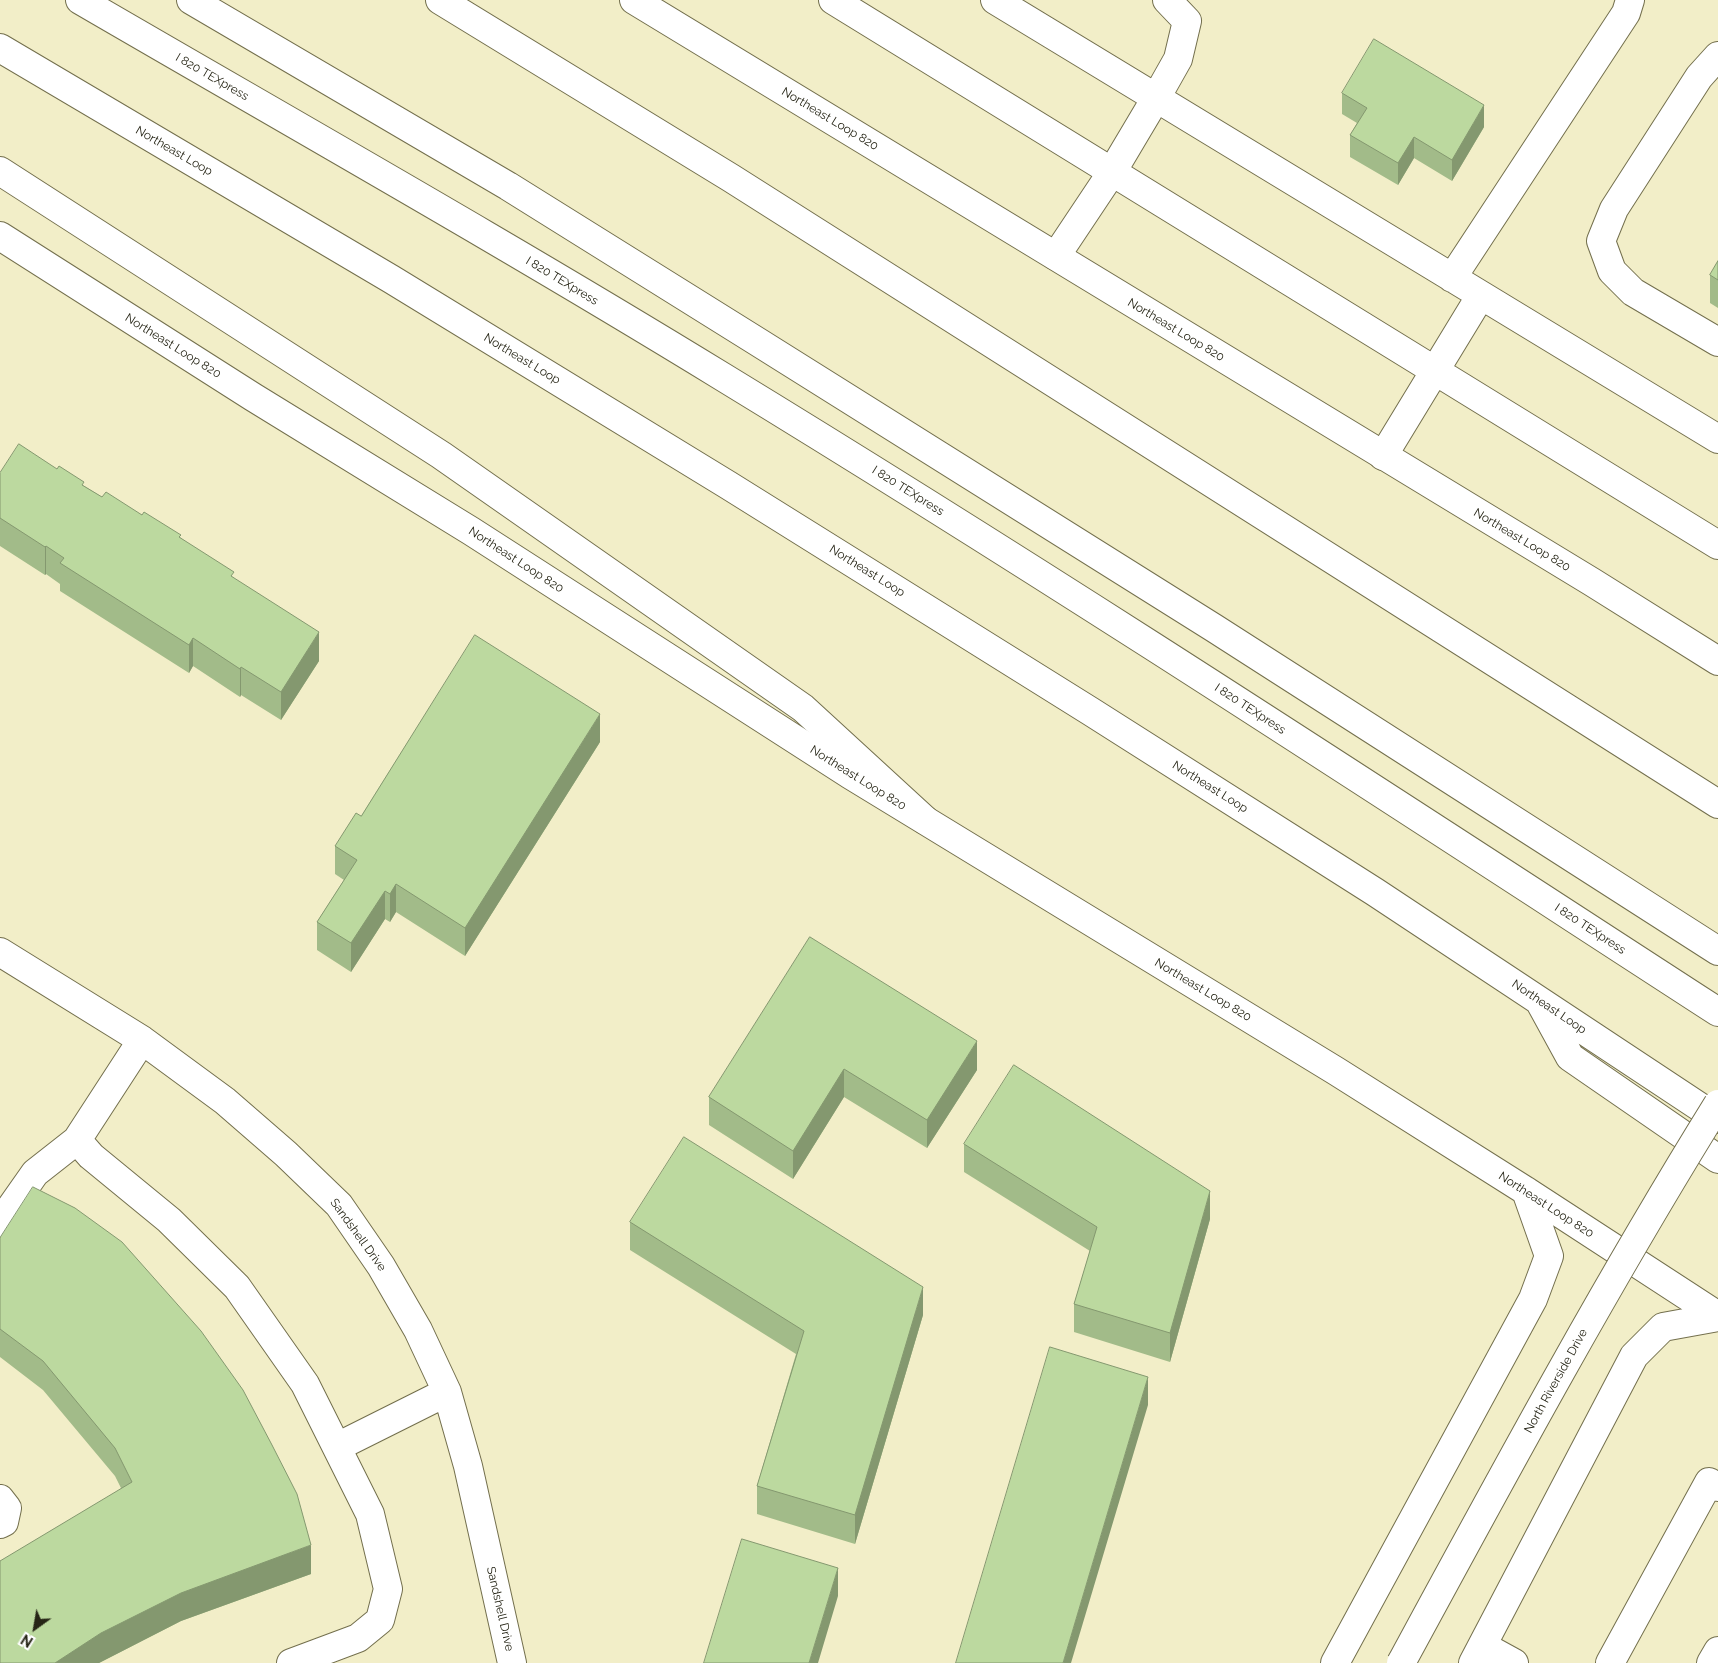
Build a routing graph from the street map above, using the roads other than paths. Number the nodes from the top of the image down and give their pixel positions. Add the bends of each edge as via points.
1 (80, 0) edge
2 (191, 0) edge
3 (440, 0) edge
4 (634, 0) edge
5 (833, 0) edge
6 (995, 0) edge
7 (1167, 0) edge
8 (1630, 0) edge
9 (0, 48) edge
10 (1718, 56) edge
11 (1156, 98) junction
12 (0, 171) edge
13 (1112, 172) junction
14 (0, 236) edge
15 (1056, 256) junction
16 (1452, 278) junction
17 (1481, 295) junction
18 (1718, 342) edge
19 (1436, 371) junction
20 (1718, 439) edge
21 (1383, 456) junction
22 (1718, 545) edge
23 (1718, 661) edge
24 (1718, 804) edge
25 (925, 820) junction
26 (1718, 951) edge
27 (0, 952) edge
28 (1539, 1000) junction
29 (1718, 1012) edge
30 (142, 1040) junction
31 (1718, 1104) edge
32 (1718, 1119) edge
33 (78, 1140) junction
34 (1718, 1159) edge
35 (1526, 1191) junction
36 (0, 1223) edge
37 (1718, 1317) edge
38 (447, 1392) junction
39 (337, 1447) junction
40 (1718, 1488) edge
41 (0, 1499) edge
42 (0, 1524) edge
43 (1718, 1651) edge
44 (1478, 1654) edge
45 (291, 1663) edge
46 (512, 1663) edge
47 (1335, 1663) edge
48 (1401, 1663) edge
49 (1514, 1663) edge
50 (1610, 1663) edge
51 (1711, 1663) edge

1 - 29 main road, I 820 TEXpress via 718,374 1180,663
2 - 26 main road via 508,186 1214,628
3 - 24 main road via 731,178
4 - 15 main road, Northeast Loop 820
5 - 13 main road
6 - 11 main road
7 - 11 main road via 1187,20 1178,59
8 - 16 main road via 1626,14
9 - 28 main road, Northeast Loop via 391,279 737,490 1216,790
10 - 18 main road via 1699,77 1614,209 1601,242 1612,271 1633,292
11 - 13 main road
11 - 16 main road
12 - 25 main road via 441,455 803,708
13 - 15 main road
13 - 19 main road
14 - 25 main road, Northeast Loop 820
15 - 21 main road, Northeast Loop 820
16 - 17 main road
17 - 19 main road
17 - 20 main road
19 - 21 main road
19 - 22 main road
21 - 23 main road, Northeast Loop 820
25 - 35 main road, Northeast Loop 820
27 - 30 main road, Sandshell Drive
28 - 32 main road, Northeast Loop
28 - 34 main road via 1570,1057
30 - 33 main road
30 - 38 main road, Sandshell Drive via 225,1101 339,1205 381,1266 418,1330
31 - 48 main road, North Riverside Drive, bridge via 1576,1344
33 - 36 main road via 35,1173
33 - 39 main road via 91,1156 169,1220 238,1287 305,1384
35 - 37 main road, Northeast Loop 820
35 - 47 main road via 1549,1256 1533,1299
37 - 44 main road via 1663,1327 1634,1356
38 - 39 main road
38 - 46 main road, Sandshell Drive via 468,1466
39 - 45 main road via 370,1514 388,1589 380,1620 358,1638
40 - 50 main road via 1708,1482
41 - 42 main road via 7,1508 4,1522
43 - 51 main road
44 - 49 main road

